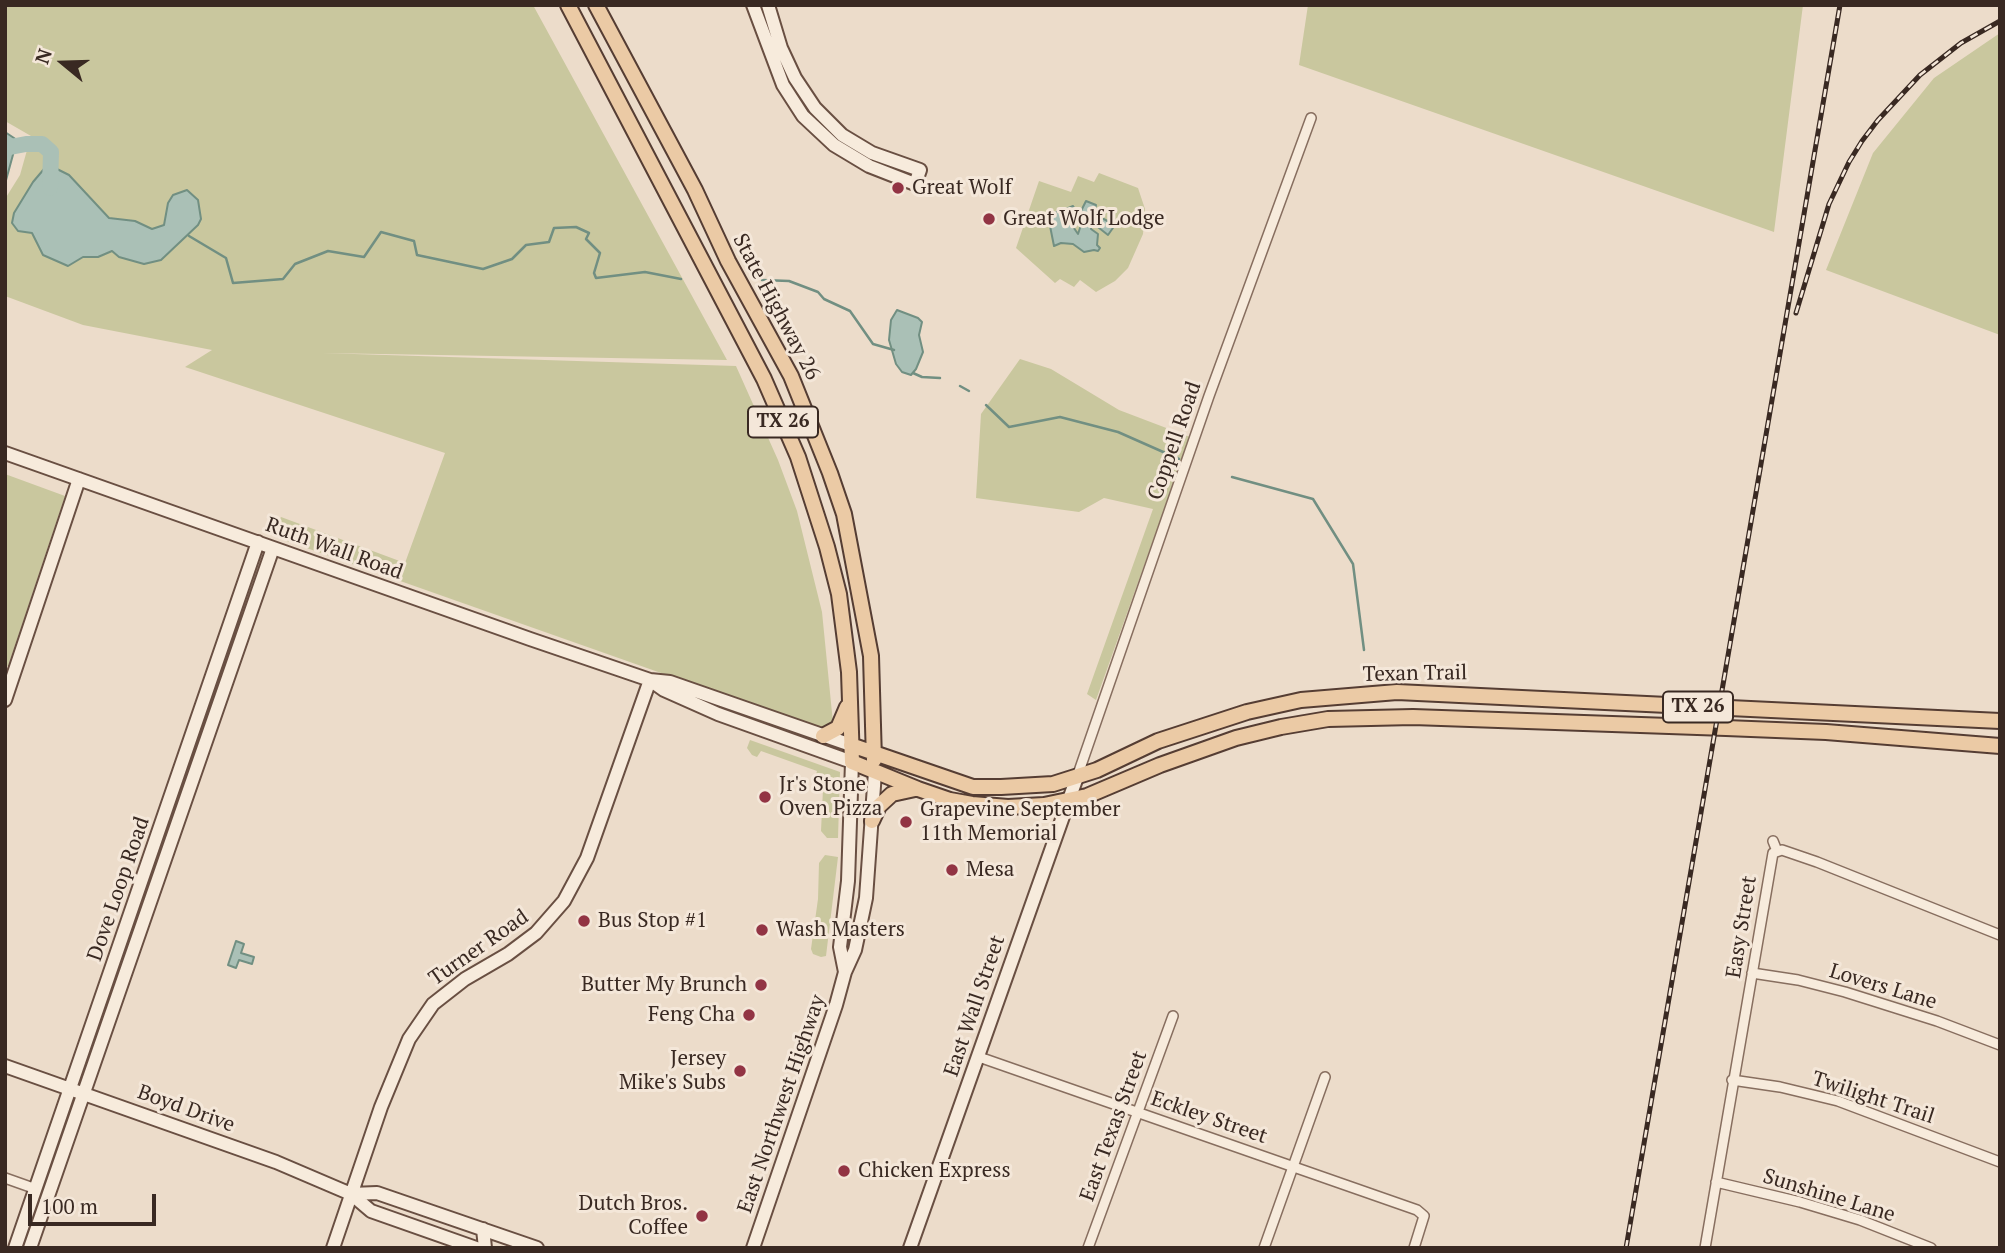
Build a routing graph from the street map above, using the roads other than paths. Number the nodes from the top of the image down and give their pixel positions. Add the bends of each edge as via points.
1 (568, 5) edge
2 (596, 5) edge
3 (753, 5) edge
4 (768, 5) edge
5 (1311, 118) dead end
6 (702, 208) junction
7 (680, 218) junction
8 (5, 453) edge
9 (79, 480) junction
10 (258, 542) junction
11 (273, 548) junction
12 (650, 680) junction
13 (850, 692) junction
14 (1324, 698) junction
15 (5, 700) edge
16 (874, 706) junction
17 (201, 710) junction
18 (216, 716) junction
19 (1328, 719) junction
20 (2000, 721) edge
21 (823, 736) junction
22 (851, 745) junction
23 (2000, 746) edge
24 (874, 753) junction
25 (852, 762) junction
26 (902, 763) junction
27 (875, 772) junction
28 (1077, 777) junction
29 (918, 789) junction
30 (1069, 800) junction
31 (872, 821) junction
32 (1773, 841) dead end
33 (1777, 851) junction
34 (136, 921) junction
35 (2000, 935) edge
36 (845, 972) junction
37 (1752, 973) junction
38 (1172, 1016) dead end
39 (2000, 1045) edge
40 (979, 1057) junction
41 (5, 1066) edge
42 (1325, 1077) dead end
43 (1732, 1080) junction
44 (70, 1088) junction
45 (83, 1093) junction
46 (1137, 1112) junction
47 (2000, 1161) edge
48 (1293, 1167) junction
49 (5, 1178) edge
50 (1716, 1182) junction
51 (36, 1189) junction
52 (351, 1194) junction
53 (483, 1229) junction
54 (472, 1246) edge
55 (15, 1248) edge
56 (30, 1248) edge
57 (333, 1248) edge
58 (485, 1248) edge
59 (537, 1248) edge
60 (754, 1248) edge
61 (910, 1248) edge
62 (1088, 1248) edge
63 (1264, 1248) edge
64 (1414, 1248) edge
65 (1705, 1248) edge
66 (1931, 1248) edge

1 - 7 main road, State Highway 26 / TX 26
2 - 6 main road, State Highway 26 / TX 26
3 - 4 main road via 783,85 803,116 857,159 915,184 920,170 872,153 842,135 815,108 781,48
5 - 28 street, Coppell Road
6 - 7 main road
6 - 16 main road, State Highway 26 / TX 26 via 791,376 830,473 854,562 871,656
7 - 13 main road, State Highway 26 / TX 26 via 764,379 798,457 839,594
8 - 9 main road, Ruth Wall Road
9 - 10 main road, Ruth Wall Road
9 - 15 main road
10 - 11 main road, Ruth Wall Road
10 - 17 main road, Dove Loop Road
11 - 12 main road, Ruth Wall Road
11 - 18 main road, Dove Loop Road
12 - 21 main road, Ruth Wall Road via 670,682
12 - 25 main road, Ruth Wall Road via 664,691 718,713
12 - 52 main road, Turner Road via 578,877 536,933 455,987 420,1021 383,1104
13 - 21 main road via 838,728
13 - 22 main road, State Highway 26 / TX 26
14 - 19 main road
14 - 20 main road, Texan Trail / TX 26 via 1450,693
14 - 28 main road, Texan Trail / TX 26 via 1247,712 1158,741
16 - 24 main road, State Highway 26 / TX 26
16 - 26 main road, TX 26 via 886,744
17 - 18 main road
17 - 34 main road, Dove Loop Road
18 - 34 main road, Dove Loop Road
19 - 23 main road, Texan Trail / TX 26 via 1413,717 1826,732
19 - 30 main road, Texan Trail / TX 26 via 1236,738
21 - 22 main road, Ruth Wall Road
22 - 24 main road, Texan Trail
22 - 25 main road, State Highway 26 / TX 26
24 - 26 main road, Texan Trail
24 - 27 main road, State Highway 26 / TX 26
25 - 27 main road, Texan Trail / TX 26
25 - 36 main road, East Northwest Highway via 848,881 840,947
26 - 28 main road, Texan Trail / TX 26 via 973,787 1045,785
27 - 29 main road, Texan Trail / TX 26
27 - 31 main road, East Northwest Highway
28 - 30 main road, East Wall Street
29 - 30 main road, Texan Trail / TX 26 via 972,804 1008,807
29 - 31 main road via 892,794
30 - 40 main road, East Wall Street
31 - 36 main road, East Northwest Highway via 866,898 855,950
32 - 33 street
33 - 35 street, Easy Street via 1817,862
33 - 37 street, Easy Street via 1769,869
34 - 44 main road, Dove Loop Road
34 - 45 main road, Dove Loop Road
36 - 60 main road, East Northwest Highway
37 - 39 street, Lovers Lane via 1844,992
37 - 43 street, Easy Street
38 - 46 street, East Texas Street
40 - 46 street, Eckley Street
40 - 61 main road, East Wall Street
41 - 44 main road, Boyd Drive
42 - 48 street
43 - 47 street, Twilight Trail via 1838,1101
43 - 50 street, Easy Street
44 - 45 main road, Boyd Drive
44 - 51 main road, Dove Loop Road
45 - 52 main road, Boyd Drive
45 - 56 main road, Dove Loop Road
46 - 48 street, Eckley Street
46 - 62 street, East Texas Street
48 - 63 street
48 - 64 street, Eckley Street via 1417,1210 1424,1216
49 - 51 street
50 - 65 street, Easy Street
50 - 66 street, Sunshine Lane via 1860,1220
51 - 55 main road, Dove Loop Road
52 - 53 main road, Boyd Drive via 377,1193
52 - 54 main road, Boyd Drive via 371,1211
52 - 57 main road, Turner Road
53 - 54 main road
53 - 58 main road
53 - 59 main road, Boyd Drive

